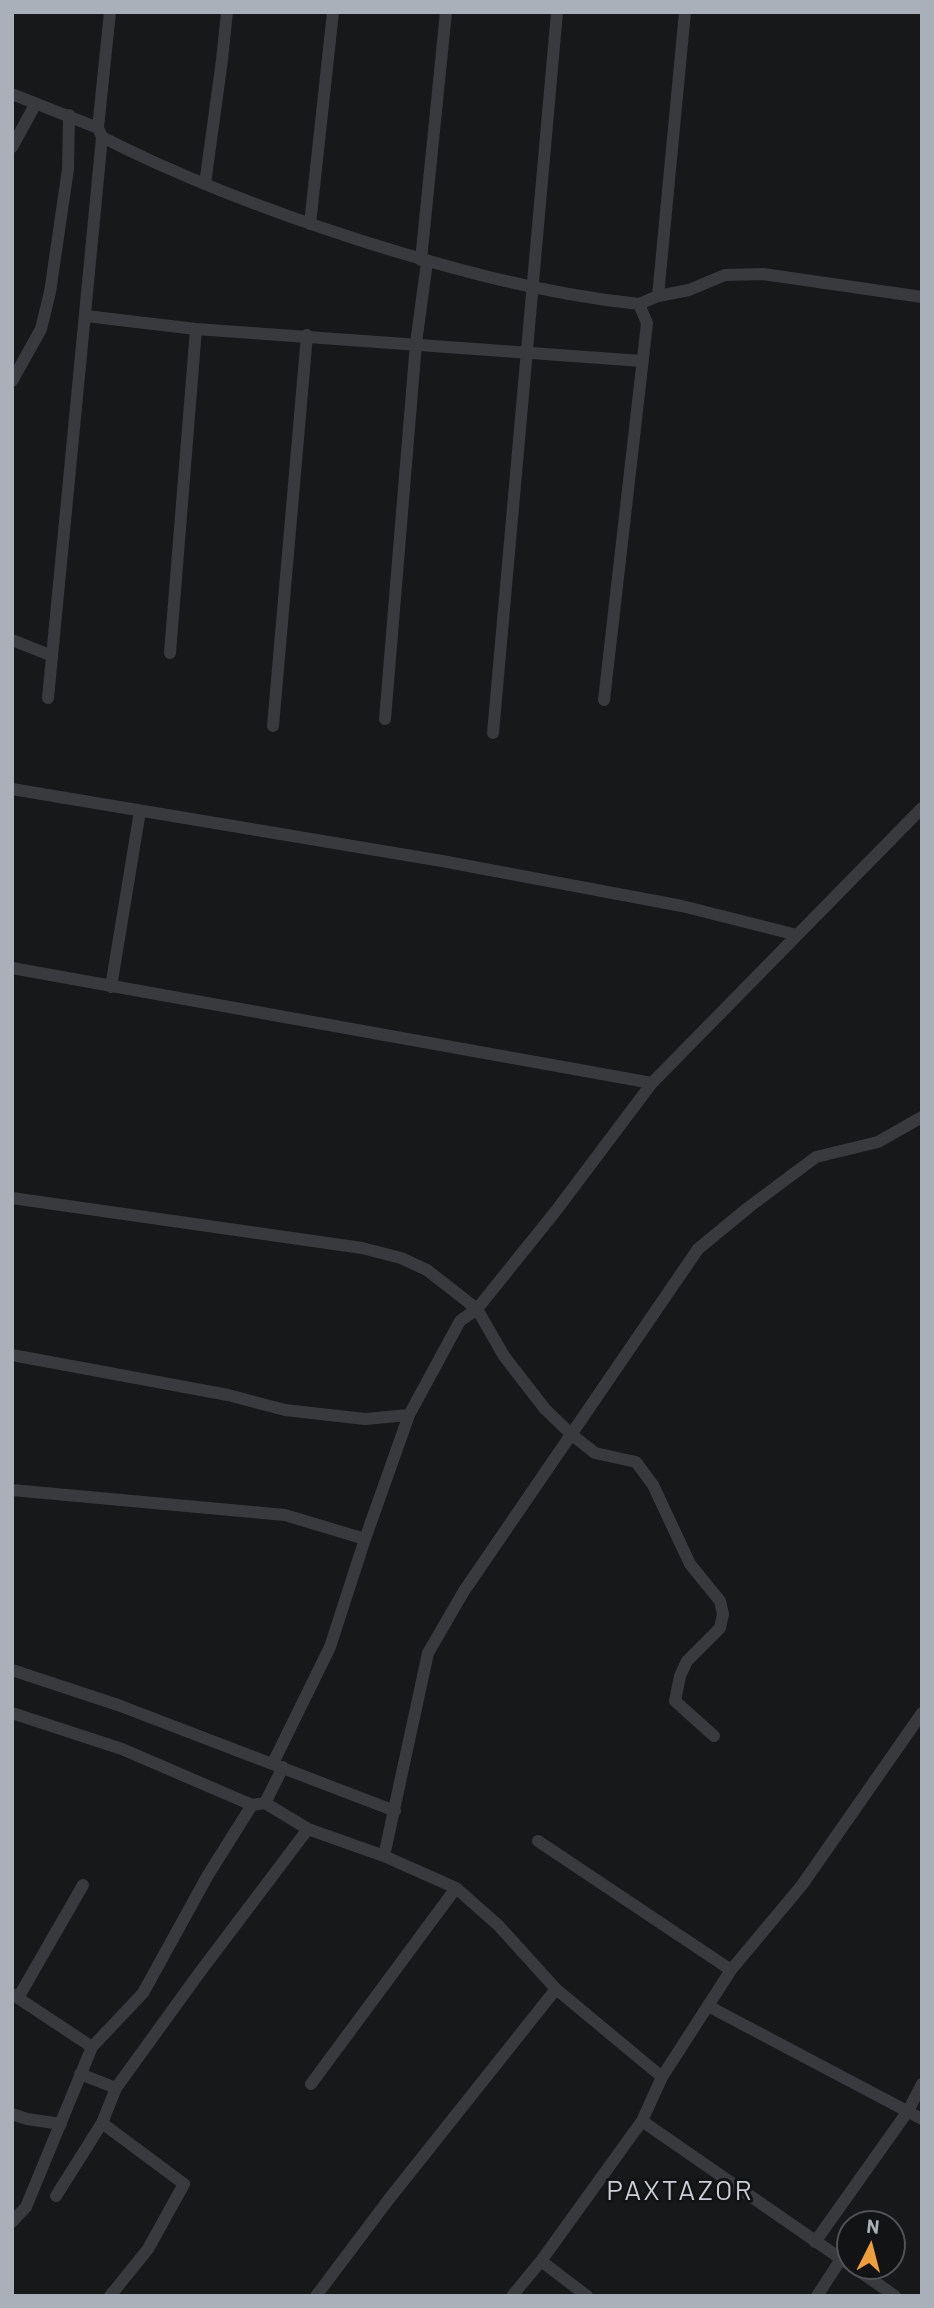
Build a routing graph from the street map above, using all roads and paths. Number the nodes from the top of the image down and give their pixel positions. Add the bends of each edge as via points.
1 (110, 12) edge
2 (226, 12) edge
3 (333, 12) edge
4 (446, 12) edge
5 (557, 12) edge
6 (685, 12) edge
7 (12, 94) edge
8 (35, 105) junction
9 (69, 115) junction
10 (100, 132) junction
11 (12, 147) edge
12 (205, 184) junction
13 (310, 224) junction
14 (424, 261) junction
15 (533, 288) junction
16 (658, 296) junction
17 (922, 297) edge
18 (639, 304) junction
19 (86, 316) junction
20 (196, 328) junction
21 (307, 335) junction
22 (416, 344) junction
23 (526, 354) junction
24 (642, 361) junction
25 (12, 381) edge
26 (12, 640) edge
27 (170, 653) dead end
28 (50, 655) junction
29 (48, 698) dead end
30 (604, 700) dead end
31 (386, 719) dead end
32 (273, 726) dead end
33 (493, 733) dead end
34 (12, 789) edge
35 (922, 808) edge
36 (140, 811) junction
37 (797, 935) junction
38 (12, 968) edge
39 (111, 987) junction
40 (652, 1083) junction
41 (922, 1117) edge
42 (12, 1198) edge
43 (477, 1309) junction
44 (12, 1355) edge
45 (409, 1415) junction
46 (572, 1435) junction
47 (12, 1490) edge
48 (365, 1539) junction
49 (12, 1670) edge
50 (12, 1713) edge
51 (922, 1713) edge
52 (714, 1736) dead end
53 (278, 1765) junction
54 (258, 1804) junction
55 (395, 1811) junction
56 (308, 1829) junction
57 (538, 1841) dead end
58 (384, 1856) junction
59 (83, 1885) dead end
60 (456, 1888) junction
61 (731, 1970) junction
62 (556, 1989) junction
63 (15, 1996) edge
64 (708, 2006) junction
65 (92, 2047) junction
66 (80, 2074) junction
67 (662, 2077) junction
68 (311, 2084) dead end
69 (922, 2084) edge
70 (116, 2088) junction
71 (908, 2111) junction
72 (12, 2114) edge
73 (922, 2119) edge
74 (642, 2121) junction
75 (102, 2123) junction
76 (61, 2124) junction
77 (56, 2196) dead end
78 (12, 2222) edge
79 (815, 2242) junction
80 (836, 2255) edge
81 (541, 2261) junction
82 (836, 2276) edge
83 (872, 2280) edge
84 (110, 2296) edge
85 (316, 2296) edge
86 (512, 2296) edge
87 (587, 2296) edge
88 (817, 2296) edge
89 (895, 2296) edge

1 - 10 street
2 - 12 street
3 - 13 street
4 - 14 street
5 - 15 street
6 - 16 street
7 - 8 street
8 - 9 street
8 - 11 street
9 - 10 street
9 - 25 street via 68,169 50,292 41,329
10 - 12 street
10 - 19 street
12 - 13 street
13 - 14 street
14 - 15 street
14 - 22 street
15 - 18 street
15 - 23 street
16 - 17 street via 689,290 725,275 763,274
16 - 18 street
18 - 24 street via 647,323
19 - 20 street
19 - 28 street
20 - 21 street
20 - 27 street
21 - 22 street
21 - 32 street
22 - 23 street
22 - 31 street
23 - 24 street
23 - 33 street
24 - 30 street
26 - 28 street
28 - 29 street
34 - 36 street
35 - 37 street
36 - 37 street via 682,906
36 - 39 street
37 - 40 street
38 - 39 street
39 - 40 street
40 - 43 street
41 - 46 street via 878,1142 817,1157 698,1249
42 - 43 street via 362,1248 427,1270
43 - 45 street via 460,1321
43 - 46 street via 504,1356 545,1409
44 - 45 street via 285,1410 365,1419
45 - 48 street
46 - 52 street via 595,1453 636,1462 653,1485 690,1564 720,1601 720,1628 687,1661 675,1701
46 - 55 street via 464,1591 428,1653
47 - 48 street via 285,1515
48 - 53 street via 330,1647
49 - 53 street
50 - 54 street via 122,1749
51 - 61 street via 802,1885
53 - 54 street
53 - 55 street
54 - 56 street
54 - 65 street via 208,1875 142,1993
55 - 58 street
56 - 58 street
56 - 70 street
57 - 61 street
58 - 60 street
59 - 63 street
60 - 62 street via 498,1925
60 - 68 street
61 - 64 street
62 - 67 street
62 - 85 street
63 - 65 street
64 - 67 street
64 - 71 street
65 - 66 street
66 - 70 street
66 - 76 street
67 - 74 street
69 - 71 street
70 - 75 street
71 - 73 street
71 - 79 street
72 - 76 street
74 - 79 street
74 - 81 street
75 - 77 street
75 - 84 street via 184,2184 148,2249
76 - 78 street via 26,2207
79 - 80 street
81 - 86 street
81 - 87 street
82 - 88 street
83 - 89 street

